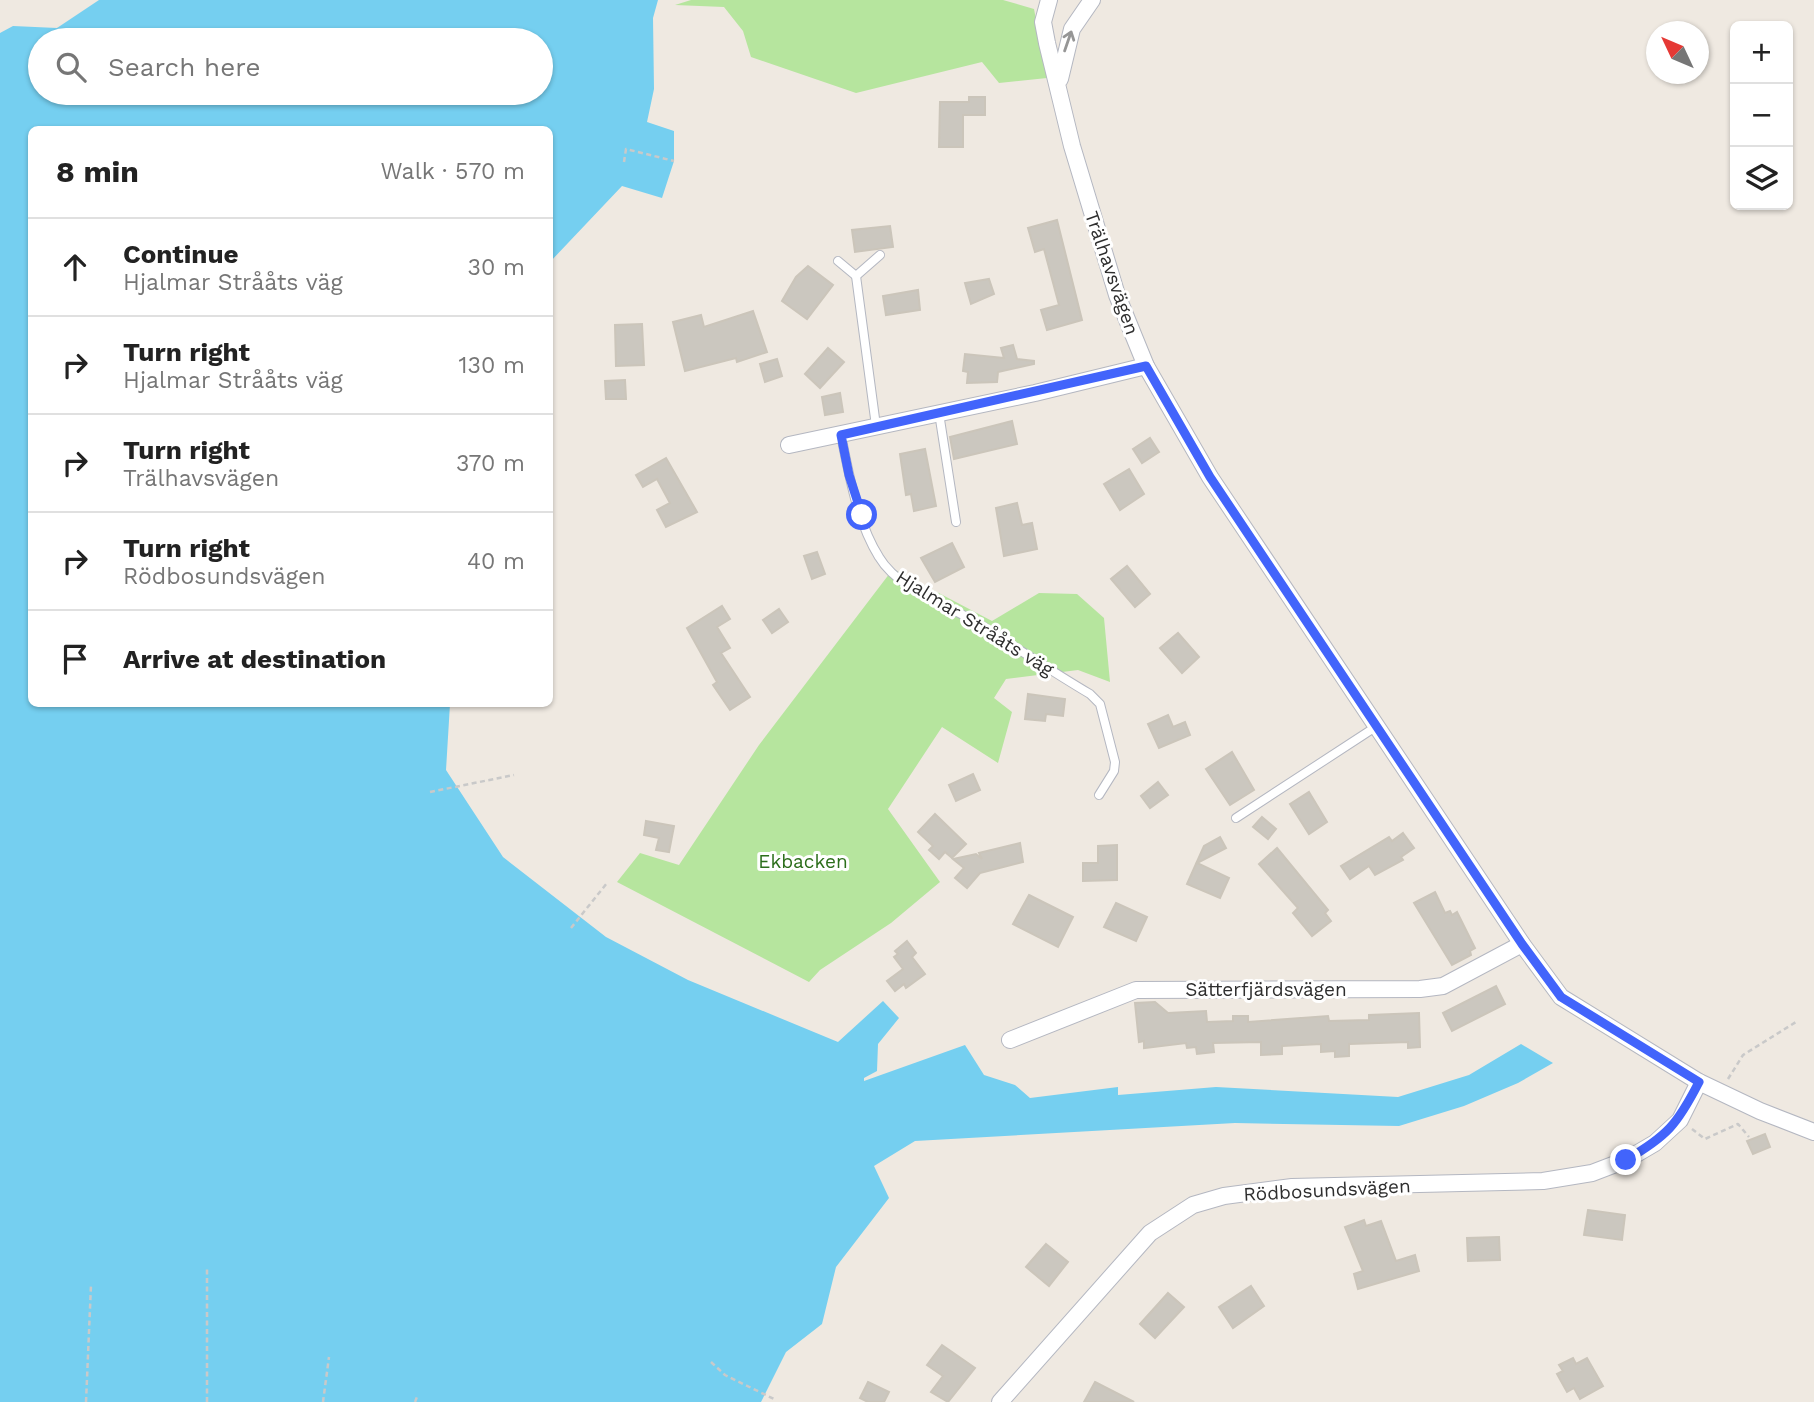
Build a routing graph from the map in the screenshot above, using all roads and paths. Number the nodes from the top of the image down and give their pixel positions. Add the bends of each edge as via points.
1 (1049, 0) edge
2 (1093, 0) edge
3 (1058, 88) junction
4 (674, 161) dead end
5 (624, 162) dead end
6 (880, 256) dead end
7 (838, 261) dead end
8 (856, 276) junction
9 (1146, 366) junction
10 (939, 413) junction
11 (876, 426) junction
12 (841, 435) junction
13 (789, 445) dead end
14 (956, 522) dead end
15 (1378, 726) junction
16 (514, 775) dead end
17 (430, 792) dead end
18 (1099, 795) dead end
19 (1236, 818) dead end
20 (607, 883) dead end
21 (570, 928) dead end
22 (1522, 944) junction
23 (1796, 1022) dead end
24 (1010, 1040) dead end
25 (1699, 1082) junction
26 (1720, 1090) junction
27 (1680, 1120) junction
28 (1814, 1132) edge
29 (1749, 1137) dead end
30 (207, 1268) dead end
31 (91, 1284) dead end
32 (330, 1357) dead end
33 (711, 1362) dead end
34 (418, 1394) dead end
35 (776, 1400) dead end
36 (86, 1402) edge
37 (207, 1402) edge
38 (323, 1402) edge
39 (415, 1402) edge
40 (1000, 1402) edge

1 - 3 street, Trälhavsvägen via 1043,22
3 -> 2 street, Trälhavsvägen via 1072,29
3 - 9 street, Trälhavsvägen via 1094,226
4 - 5 path via 626,149
6 - 8 lane
7 - 8 lane
8 - 11 lane
9 - 10 street
9 - 15 street, Trälhavsvägen via 1210,477
10 - 11 street
10 - 14 lane
11 - 12 street
12 - 13 street
12 - 18 lane, Hjalmar Strååts väg via 870,540 897,577 1100,704 1115,762
15 - 19 lane
15 - 22 street, Trälhavsvägen
16 - 17 path
20 - 21 path
22 - 24 street, Sätterfjärdsvägen via 1443,986 1136,990
22 - 25 street, Trälhavsvägen via 1561,997
23 - 26 path via 1743,1055
25 - 26 street, Trälhavsvägen
25 - 27 street, Rödbosundsvägen
26 - 28 street, Trälhavsvägen
27 - 29 path via 1705,1139 1738,1124
27 - 40 street, Rödbosundsvägen via 1656,1143 1626,1160 1566,1179 1292,1187 1193,1205 1150,1233
30 - 37 path
31 - 36 path
32 - 38 path
33 - 35 path via 725,1376
34 - 39 path

